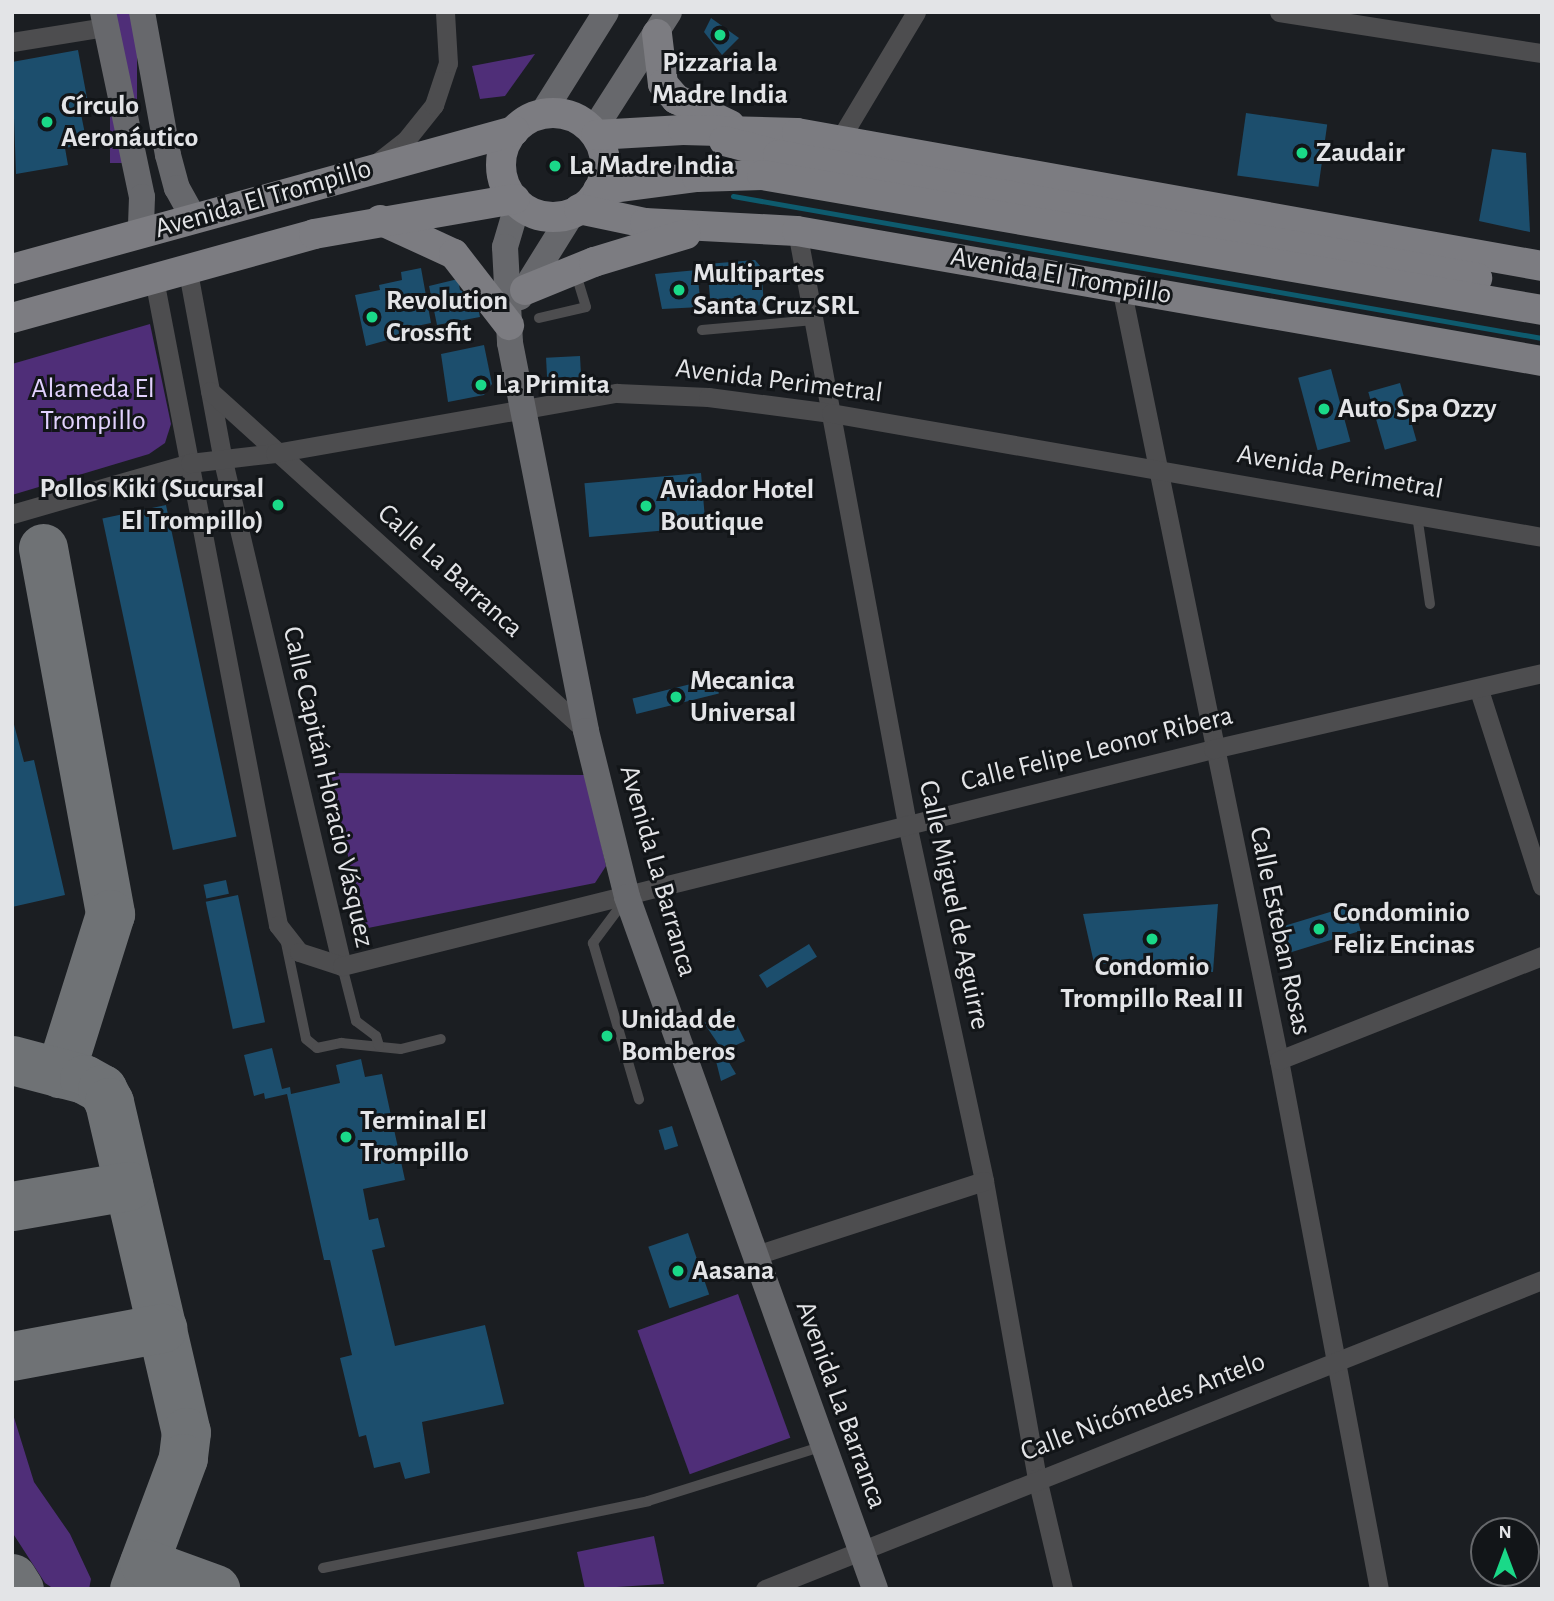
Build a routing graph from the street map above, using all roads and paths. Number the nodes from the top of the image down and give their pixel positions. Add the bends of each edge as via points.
1 (142, 12) edge
2 (445, 12) edge
3 (606, 12) edge
4 (916, 12) edge
5 (1279, 12) edge
6 (658, 18) edge
7 (105, 20) edge
8 (12, 42) edge
9 (1542, 53) edge
10 (542, 114) junction
11 (683, 130) junction
12 (514, 131) junction
13 (743, 131) junction
14 (594, 133) junction
15 (840, 139) junction
16 (168, 155) junction
17 (134, 160) junction
18 (368, 169) junction
19 (516, 201) junction
20 (583, 204) junction
21 (194, 219) junction
22 (379, 219) junction
23 (1228, 220) junction
24 (719, 225) junction
25 (797, 231) junction
26 (141, 233) junction
27 (1542, 266) edge
28 (12, 269) edge
29 (575, 270) junction
30 (188, 271) junction
31 (154, 279) junction
32 (1121, 287) junction
33 (1542, 289) edge
34 (515, 309) junction
35 (1542, 310) edge
36 (12, 318) edge
37 (539, 318) dead end
38 (814, 320) junction
39 (702, 330) dead end
40 (1542, 361) edge
41 (210, 391) junction
42 (524, 408) junction
43 (831, 413) junction
44 (275, 453) junction
45 (223, 461) junction
46 (190, 463) junction
47 (1158, 467) junction
48 (12, 514) edge
49 (1417, 515) junction
50 (1542, 537) edge
51 (1430, 604) dead end
52 (1542, 673) edge
53 (1479, 690) junction
54 (586, 731) junction
55 (1213, 749) junction
56 (907, 824) junction
57 (1542, 886) edge
58 (627, 897) junction
59 (285, 939) junction
60 (1542, 956) edge
61 (342, 966) junction
62 (441, 1039) dead end
63 (379, 1046) junction
64 (1279, 1060) junction
65 (639, 1099) dead end
66 (984, 1181) junction
67 (753, 1256) junction
68 (1542, 1280) edge
69 (1336, 1362) junction
70 (824, 1446) junction
71 (1037, 1478) junction
72 (861, 1551) junction
73 (323, 1568) dead end
74 (765, 1589) edge
75 (875, 1589) edge
76 (1063, 1589) edge
77 (1379, 1589) edge

1 - 16 street
2 - 18 street via 448,63 435,105 406,139
3 - 10 street
4 - 15 street
5 - 9 street
6 - 13 main road via 660,75 676,99
6 - 14 street
7 - 8 street
7 - 17 street
10 - 12 main road
10 - 14 main road via 573,117
11 - 13 main road
11 - 14 main road
11 - 23 main road via 778,155
12 - 18 main road, Avenida El Trompillo
12 - 19 main road via 501,165
13 - 15 main road
14 - 20 main road via 605,162
15 - 23 main road
16 - 17 street via 166,163 153,172
16 - 21 street via 177,188
17 - 26 street via 142,197
18 - 21 main road, Avenida El Trompillo
19 - 20 main road via 544,215
19 - 22 main road, Avenida El Trompillo
19 - 34 street, Avenida La Barranca via 505,247
20 - 24 main road, Avenida El Trompillo via 645,223
20 - 34 street
20 - 35 main road, Avenida El Trompillo via 708,176 762,175
21 - 26 main road, Avenida El Trompillo
22 - 30 main road, Avenida El Trompillo
22 - 34 main road via 454,254
23 - 27 main road
23 - 33 main road
24 - 25 main road, Avenida El Trompillo
24 - 29 main road
25 - 32 main road, Avenida El Trompillo
25 - 38 street, Calle Miguel de Aguirre
26 - 28 main road, Avenida El Trompillo
29 - 34 main road
29 - 37 lane via 586,307
30 - 31 main road, Avenida El Trompillo
30 - 41 street, Calle Capitán Horacio Vásquez
31 - 36 main road, Avenida El Trompillo
31 - 46 street
32 - 40 main road, Avenida El Trompillo
32 - 47 street, Calle Esteban Rosas
34 - 42 street, Avenida La Barranca
38 - 39 lane
38 - 43 street, Calle Miguel de Aguirre
41 - 44 street, Calle La Barranca
41 - 45 street, Calle Capitán Horacio Vásquez
42 - 43 street, Avenida Perimetral via 617,393 708,397
42 - 44 street, Avenida Perimetral
42 - 54 street, Avenida La Barranca
43 - 47 street, Avenida Perimetral
43 - 56 street, Calle Miguel de Aguirre
44 - 45 street, Avenida Perimetral
44 - 54 street, Calle La Barranca
45 - 46 street, Avenida Perimetral
45 - 61 street, Calle Capitán Horacio Vásquez
46 - 48 street, Avenida Perimetral
46 - 59 street via 278,925
47 - 49 street, Avenida Perimetral
47 - 55 street, Calle Esteban Rosas
49 - 50 street, Avenida Perimetral
49 - 51 lane
52 - 53 street, Calle Felipe Leonor Ribera
53 - 55 street, Calle Felipe Leonor Ribera
53 - 57 street
54 - 58 street, Avenida La Barranca
55 - 56 street, Calle Felipe Leonor Ribera
55 - 64 street, Calle Esteban Rosas
56 - 58 street, Calle Felipe Leonor Ribera
56 - 66 street, Calle Miguel de Aguirre
58 - 61 street, Calle Felipe Leonor Ribera
58 - 65 lane via 593,943
58 - 67 street, Avenida La Barranca
59 - 61 street, Calle Capitán Horacio Vásquez via 299,952
59 - 63 lane via 306,1039 317,1048 341,1043
60 - 64 street
61 - 63 lane via 356,1021 376,1036
62 - 63 lane via 401,1049
64 - 69 street, Calle Esteban Rosas
66 - 67 street
66 - 71 street, Calle Miguel de Aguirre
67 - 70 street, Avenida La Barranca
68 - 69 street, Calle Nicómedes Antelo
69 - 71 street, Calle Nicómedes Antelo
69 - 77 street, Calle Esteban Rosas
70 - 72 street, Avenida La Barranca
70 - 73 lane via 648,1502
71 - 72 street, Calle Nicómedes Antelo
71 - 76 street, Calle Miguel de Aguirre
72 - 74 street, Calle Nicómedes Antelo
72 - 75 street, Avenida La Barranca

